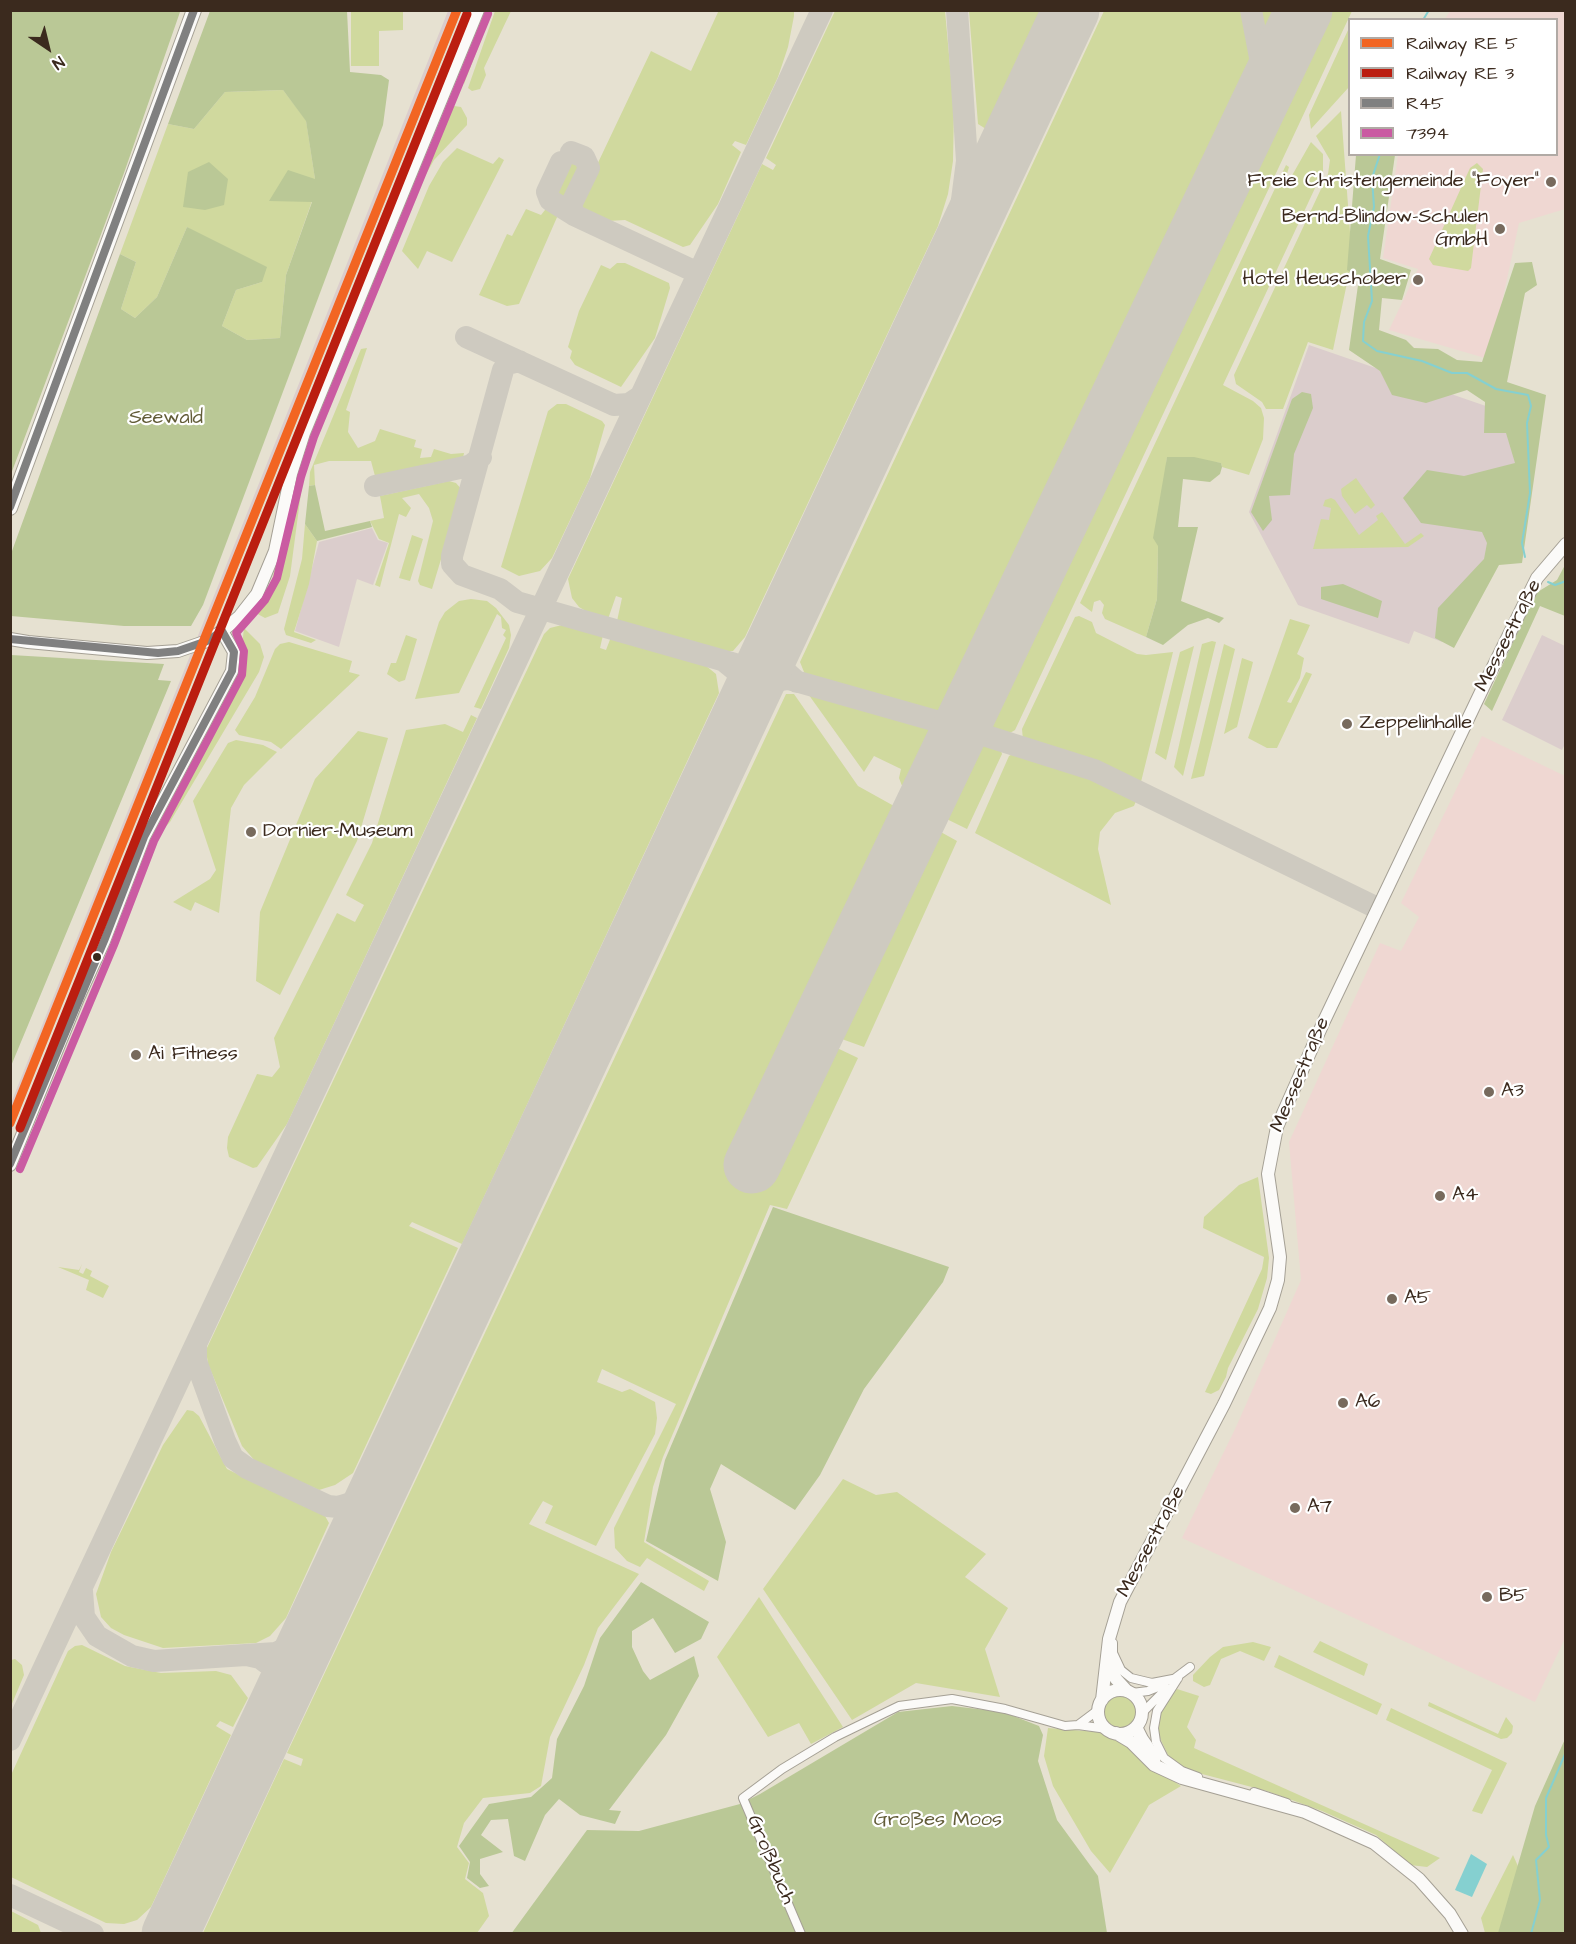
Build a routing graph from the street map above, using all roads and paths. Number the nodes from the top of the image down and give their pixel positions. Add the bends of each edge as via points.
1 (194, 10) edge
2 (478, 10) edge
3 (10, 508) edge
4 (1566, 544) edge
5 (222, 632) junction
6 (10, 639) edge
7 (28, 642) junction
8 (10, 645) edge
9 (10, 1165) edge
10 (1112, 1622) junction
11 (1108, 1659) junction
12 (1190, 1667) dead end
13 (1178, 1678) junction
14 (1129, 1692) junction
15 (1100, 1705) junction
16 (1142, 1713) junction
17 (1078, 1725) junction
18 (1136, 1727) junction
19 (1112, 1732) junction
20 (1166, 1770) junction
21 (1305, 1812) junction
22 (801, 1934) edge
23 (1462, 1934) edge

1 - 3 main road
2 - 5 street via 304,432 274,551 257,594
4 - 10 street, Messestraße via 1537,578 1493,665 1277,1127 1268,1174 1280,1257 1270,1308
5 - 7 street via 178,651 147,653
5 - 9 street via 234,652 232,671 144,837
6 - 7 street
7 - 8 street
10 - 11 street, Messestraße
10 - 13 street via 1113,1653 1121,1670 1131,1678 1152,1683
11 - 14 street via 1116,1679
11 - 15 street, Messestraße
12 - 13 street
13 - 14 street via 1148,1691
13 - 16 street
13 - 21 street via 1157,1711 1154,1728 1164,1758 1182,1772 1275,1797
14 - 15 street via 1114,1691
14 - 16 street via 1140,1703
15 - 17 street
15 - 19 street via 1101,1722
16 - 18 street
17 - 19 street
17 - 22 street, Großbuch via 1065,1726 1005,1709 952,1700 899,1706 834,1737 743,1798
18 - 19 street via 1126,1733
18 - 20 street
19 - 20 street
20 - 21 street via 1204,1786
21 - 23 street via 1358,1834 1401,1862 1435,1895

